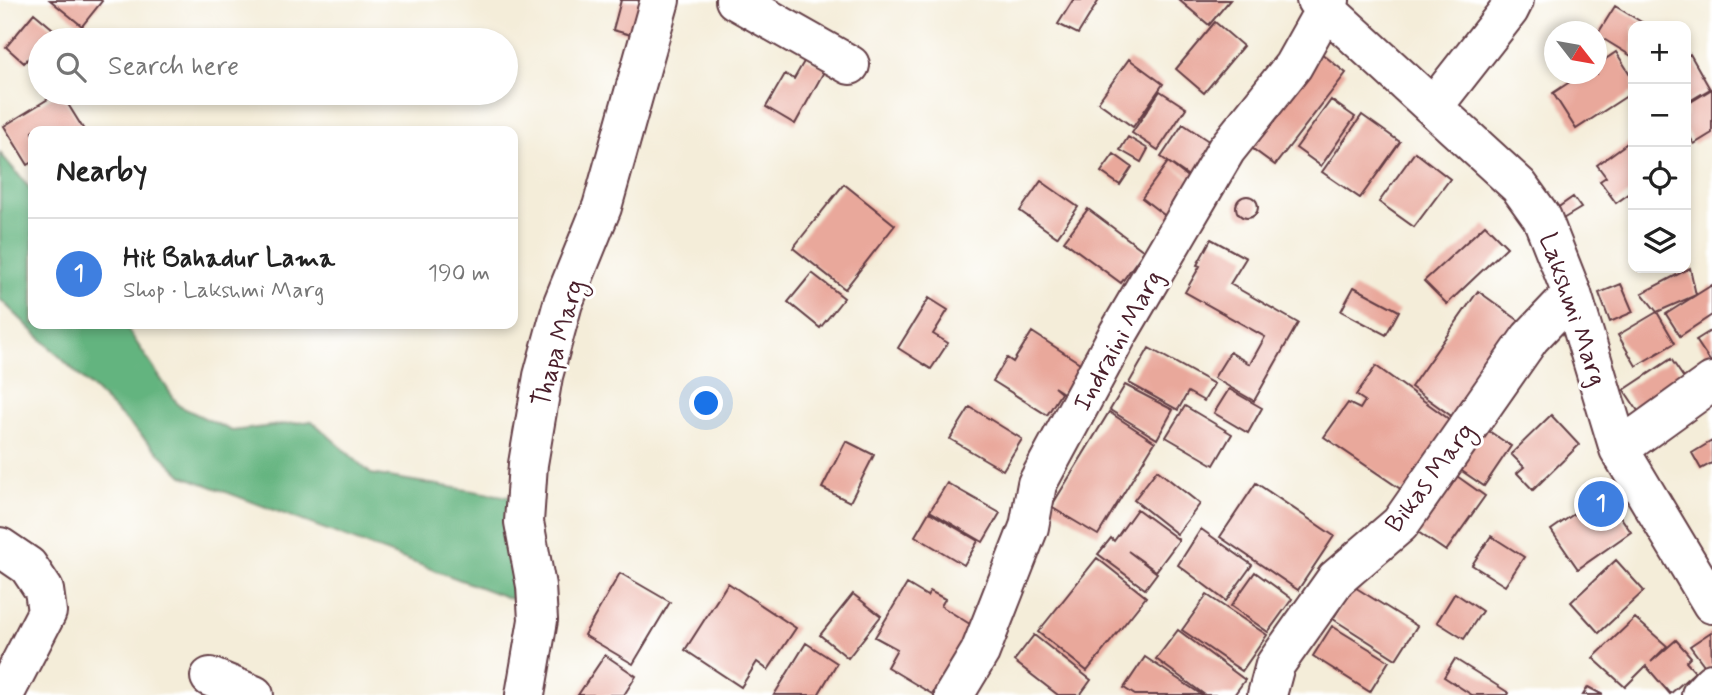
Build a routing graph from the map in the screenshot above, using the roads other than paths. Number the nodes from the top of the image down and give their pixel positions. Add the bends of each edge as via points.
1 (660, 0) edge
2 (735, 0) edge
3 (1514, 0) edge
4 (1324, 3) edge
5 (850, 65) dead end
6 (1433, 107) junction
7 (1572, 294) junction
8 (1712, 382) edge
9 (1619, 449) junction
10 (0, 547) edge
11 (1712, 604) edge
12 (210, 677) dead end
13 (1712, 683) edge
14 (4, 695) edge
15 (254, 695) edge
16 (525, 695) edge
17 (954, 695) edge
18 (1267, 695) edge
19 (1701, 695) edge

1 - 16 street, Thapa Marg via 602,207 564,303 543,376 528,464 524,522 537,586 538,620
2 - 5 street
3 - 6 street
4 - 6 street, Lakshmi Marg
4 - 17 street, Indraini Marg via 1293,66 1226,150 1037,484 1029,527 979,652
6 - 7 street, Lakshmi Marg via 1519,186 1542,218
7 - 9 street, Lakshmi Marg
7 - 18 street, Bikas Marg via 1530,338 1400,524 1336,579 1275,666
8 - 9 street
9 - 11 street, Lakshmi Marg
10 - 14 street via 28,566 44,590 47,612
12 - 15 street
13 - 19 street

